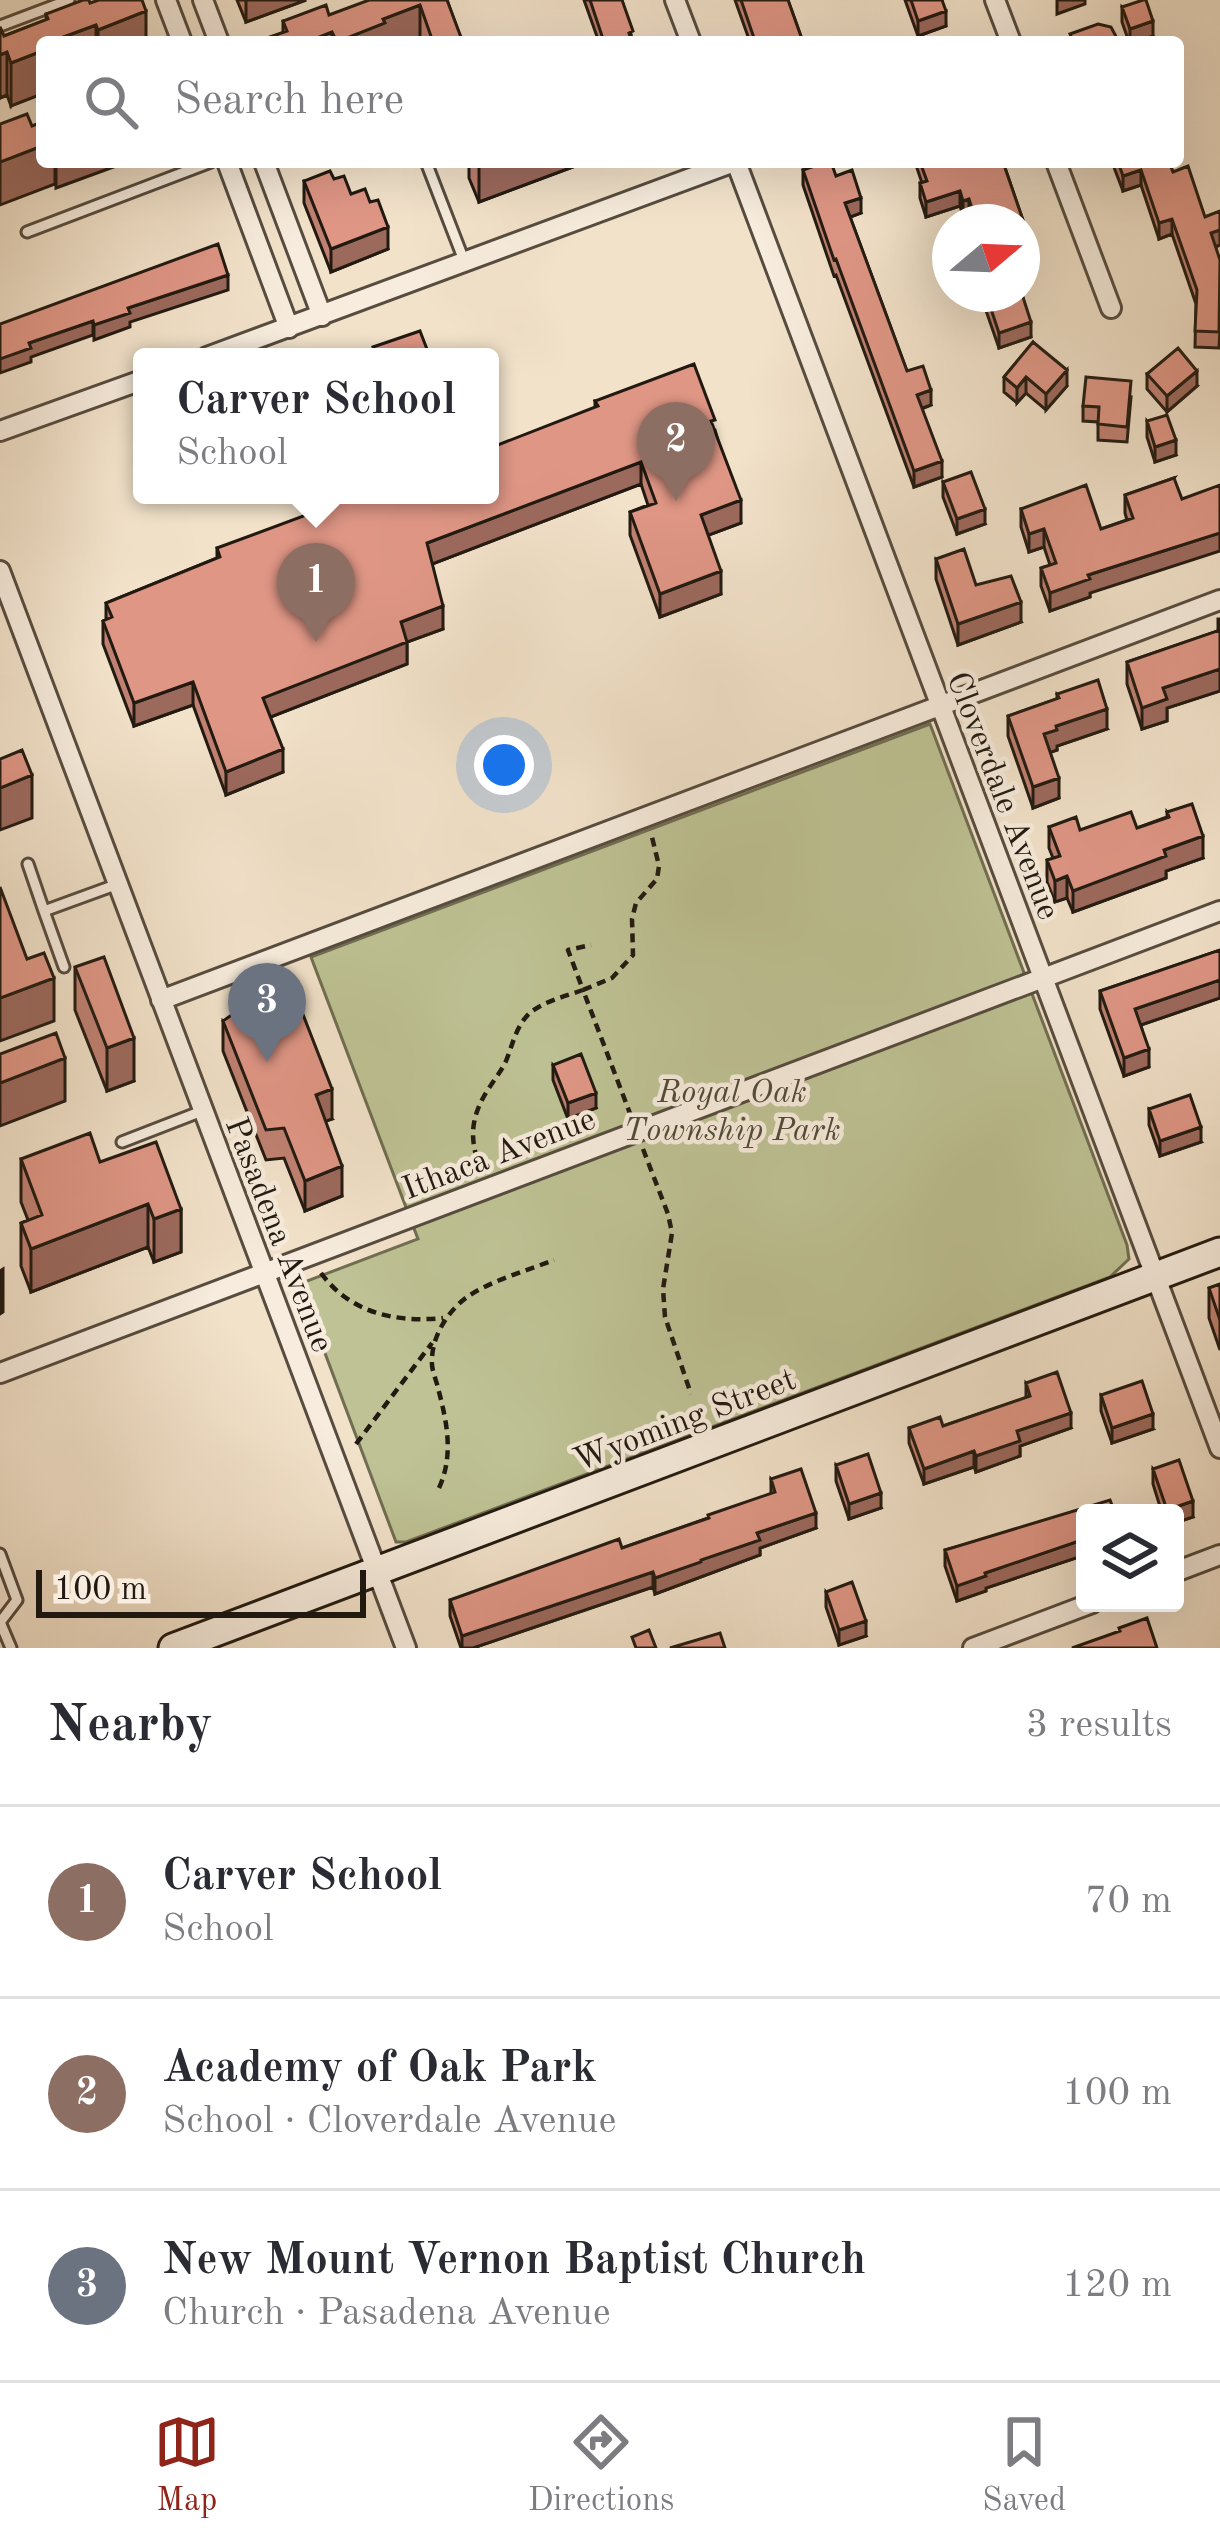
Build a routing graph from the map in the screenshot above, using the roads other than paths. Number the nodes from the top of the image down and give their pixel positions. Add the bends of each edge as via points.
1 (69, 0) edge
2 (166, 0) edge
3 (203, 0) edge
4 (675, 0) edge
5 (995, 0) edge
6 (0, 26) edge
7 (180, 36) edge
8 (217, 36) edge
9 (689, 36) edge
10 (1009, 36) edge
11 (195, 168) edge
12 (229, 168) edge
13 (269, 168) edge
14 (428, 168) edge
15 (719, 168) edge
16 (737, 168) edge
17 (1059, 168) edge
18 (27, 232) dead end
19 (465, 264) junction
20 (1112, 308) dead end
21 (322, 316) junction
22 (290, 328) junction
23 (233, 348) edge
24 (133, 383) edge
25 (0, 431) edge
26 (0, 571) edge
27 (1220, 600) edge
28 (939, 706) junction
29 (28, 864) dead end
30 (118, 884) junction
31 (44, 911) junction
32 (1220, 911) edge
33 (64, 967) dead end
34 (1042, 978) junction
35 (161, 1000) junction
36 (202, 1111) junction
37 (122, 1142) dead end
38 (1220, 1252) edge
39 (263, 1272) junction
40 (1154, 1277) junction
41 (0, 1373) edge
42 (1220, 1448) edge
43 (0, 1554) edge
44 (1220, 1555) edge
45 (1184, 1569) edge
46 (376, 1572) junction
47 (1076, 1609) edge
48 (1, 1622) edge
49 (11, 1648) edge
50 (172, 1648) edge
51 (406, 1648) edge
52 (973, 1648) edge

1 - 6 lane
2 - 7 street
3 - 8 street
4 - 9 street
5 - 10 street
11 - 18 lane
12 - 22 street
13 - 21 street
14 - 19 lane
15 - 19 street
16 - 28 street, Cloverdale Avenue
17 - 20 street
19 - 21 street
21 - 22 street
22 - 23 street
24 - 25 street
26 - 30 street, Pasadena Avenue
27 - 28 street
28 - 34 street, Cloverdale Avenue
28 - 35 street
29 - 31 lane
30 - 31 lane
30 - 35 street, Pasadena Avenue
31 - 33 lane
32 - 34 street, Ithaca Avenue
34 - 39 street, Ithaca Avenue
34 - 40 street, Cloverdale Avenue
35 - 36 street, Pasadena Avenue
36 - 37 lane
36 - 39 street, Pasadena Avenue
38 - 40 street, Wyoming Street
39 - 41 street, Ithaca Avenue
39 - 46 street, Pasadena Avenue
40 - 42 street, Cloverdale Avenue
40 - 46 street, Wyoming Street
43 - 48 lane via 17,1600
44 - 45 street
46 - 50 street, Wyoming Street
46 - 51 street, Pasadena Avenue
47 - 52 street
48 - 49 lane

